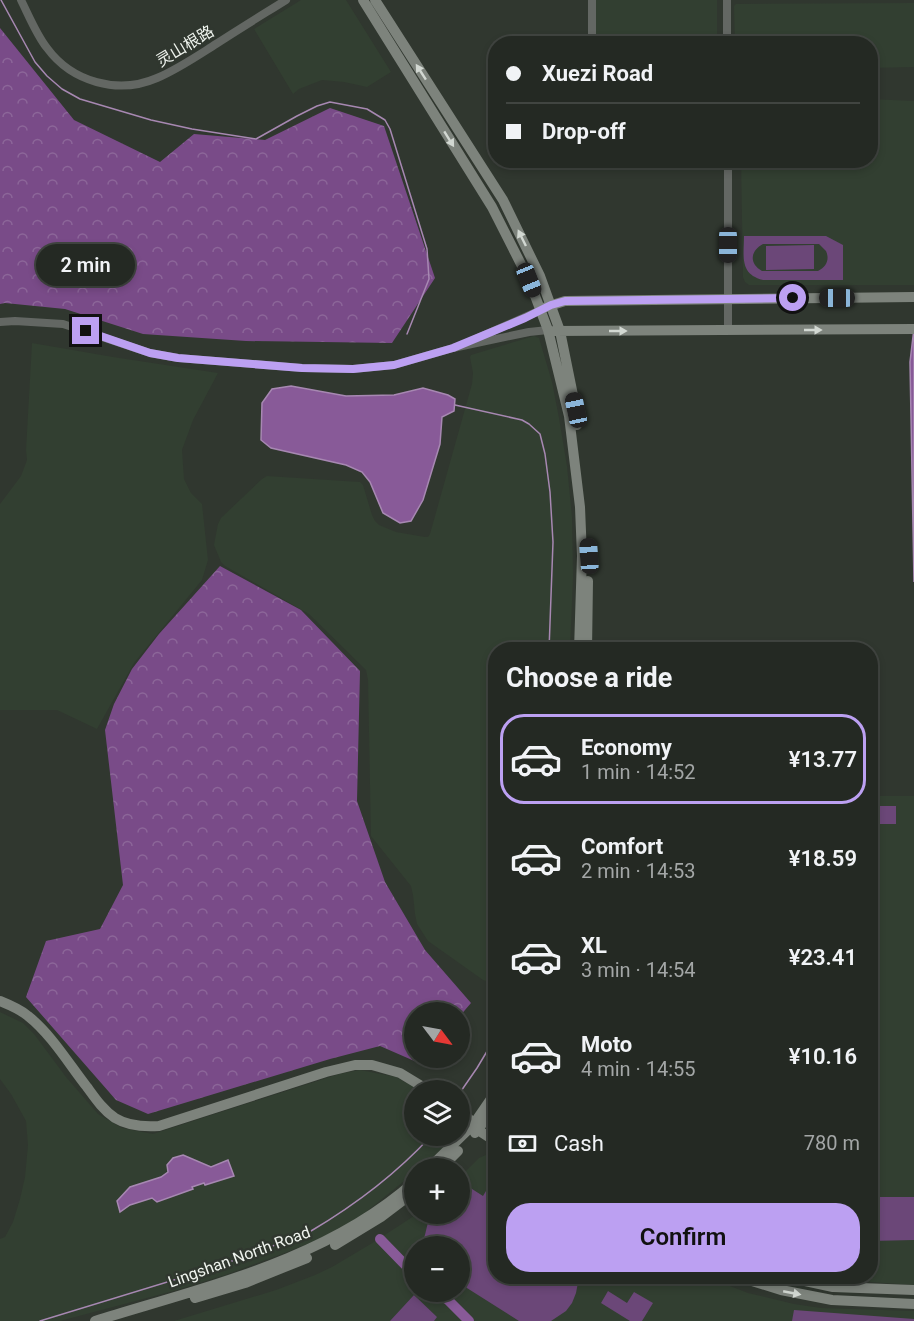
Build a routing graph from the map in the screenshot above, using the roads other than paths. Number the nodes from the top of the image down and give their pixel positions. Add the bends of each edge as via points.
1 (21, 0) edge
2 (286, 0) edge
3 (363, 0) edge
4 (375, 0) edge
5 (592, 0) edge
6 (727, 0) edge
7 (592, 36) edge
8 (727, 36) edge
9 (728, 168) edge
10 (914, 297) edge
11 (728, 299) junction
12 (546, 307) junction
13 (0, 322) edge
14 (914, 329) edge
15 (728, 330) junction
16 (554, 331) junction
17 (453, 348) junction
18 (579, 642) edge
19 (587, 642) edge
20 (0, 1001) edge
21 (412, 1080) edge
22 (470, 1112) edge
23 (488, 1114) edge
24 (488, 1116) edge
25 (470, 1121) edge
26 (476, 1128) junction
27 (488, 1136) edge
28 (441, 1158) edge
29 (450, 1158) edge
30 (404, 1191) edge
31 (404, 1200) edge
32 (762, 1284) edge
33 (819, 1284) edge
34 (914, 1290) edge
35 (914, 1304) edge
36 (95, 1321) edge
37 (117, 1321) edge

1 - 2 street, 灵山根路 via 45,47 61,64 98,84 123,86 169,73
3 -> 12 main road via 492,207
12 -> 4 main road via 540,276 504,200
5 - 7 street
6 - 8 street
9 - 11 street
10 - 11 main road
11 - 12 main road via 565,301
11 - 15 street
12 - 16 main road
12 - 17 street
13 - 17 street via 63,324 150,353 178,358 302,368 394,365
15 -> 14 main road
16 -> 15 main road
16 - 17 street
16 - 18 main road via 580,507
16 - 19 main road via 576,410 589,556
20 - 21 main road via 28,1016 44,1031 99,1104 116,1118 144,1127 159,1126 355,1065 400,1072
22 - 23 main road
24 - 26 main road
25 - 26 main road
26 - 27 main road
26 - 28 main road
26 - 29 main road
30 - 36 main road, Lingshan North Road via 372,1215 311,1249 231,1279
31 - 37 main road, Lingshan North Road via 314,1256 245,1282
32 -> 35 main road via 832,1300
33 - 34 main road

